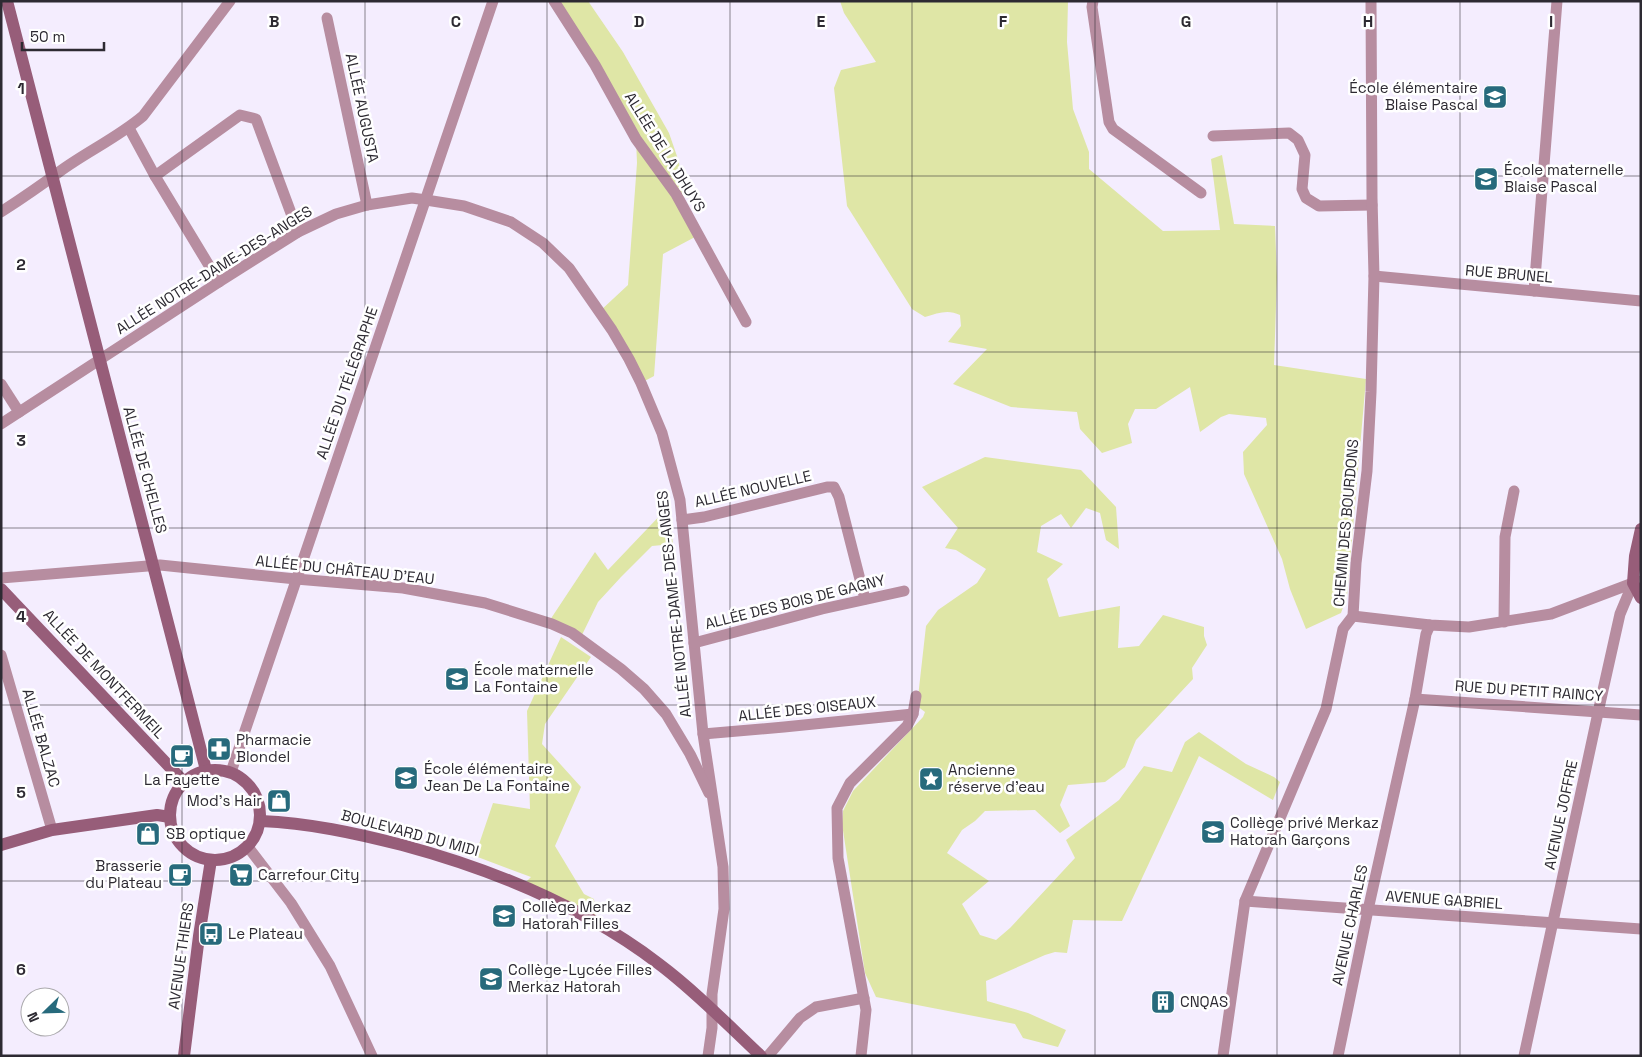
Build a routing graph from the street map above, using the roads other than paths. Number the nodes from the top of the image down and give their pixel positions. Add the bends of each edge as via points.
1 (7, 1) edge
2 (230, 1) edge
3 (554, 1) edge
4 (1093, 1) edge
5 (1371, 1) edge
6 (1557, 1) edge
7 (491, 2) edge
8 (327, 18) dead end
9 (129, 128) junction
10 (1213, 136) dead end
11 (155, 176) junction
12 (52, 178) junction
13 (1200, 192) dead end
14 (426, 200) junction
15 (367, 205) junction
16 (1372, 205) junction
17 (1, 212) edge
18 (298, 232) junction
19 (1374, 276) junction
20 (219, 282) junction
21 (1534, 291) junction
22 (1641, 302) edge
23 (746, 322) dead end
24 (100, 360) junction
25 (1, 384) edge
26 (20, 412) junction
27 (1, 424) edge
28 (1514, 491) dead end
29 (682, 520) junction
30 (1641, 529) edge
31 (1638, 557) edge
32 (152, 565) junction
33 (1, 578) edge
34 (296, 580) junction
35 (1637, 582) edge
36 (1, 589) edge
37 (904, 591) dead end
38 (1641, 598) edge
39 (865, 599) junction
40 (1353, 616) junction
41 (1504, 622) junction
42 (1430, 625) junction
43 (694, 643) junction
44 (1, 655) edge
45 (916, 696) dead end
46 (1415, 699) junction
47 (1599, 711) junction
48 (913, 714) junction
49 (1641, 715) edge
50 (703, 734) junction
51 (206, 770) junction
52 (232, 772) junction
53 (184, 782) junction
54 (715, 806) junction
55 (170, 818) junction
56 (261, 821) junction
57 (52, 830) junction
58 (1, 845) edge
59 (248, 847) junction
60 (211, 860) junction
61 (1245, 901) junction
62 (1368, 910) junction
63 (1554, 922) junction
64 (1641, 929) edge
65 (864, 998) junction
66 (713, 1011) junction
67 (184, 1056) edge
68 (372, 1056) edge
69 (708, 1056) edge
70 (761, 1056) edge
71 (768, 1056) edge
72 (861, 1056) edge
73 (1222, 1056) edge
74 (1338, 1056) edge
75 (1524, 1056) edge

1 - 12 street, ALLÉE DE CHELLES
2 - 9 street via 143,116
3 - 23 street, ALLÉE DE LA DHUYS via 595,65 636,139 676,194
4 - 13 street via 1100,64 1113,129
5 - 16 street, CHEMIN DES BOURDONS
6 - 21 street
7 - 14 street, ALLÉE DU TÉLÉGRAPHE
8 - 15 street, ALLÉE AUGUSTA
9 - 11 street
9 - 12 street
10 - 16 street via 1289,133 1298,140 1305,155 1302,189 1306,198 1319,206
11 - 18 street via 240,115 256,118
11 - 20 street
12 - 17 street
12 - 24 street, ALLÉE DE CHELLES
14 - 15 street, ALLÉE NOTRE-DAME-DES-ANGES via 412,198
14 - 29 street, ALLÉE NOTRE-DAME-DES-ANGES via 464,206 511,222 543,243 569,268 612,330 642,383 662,433 680,500
14 - 34 street, ALLÉE DU TÉLÉGRAPHE
15 - 18 street, ALLÉE NOTRE-DAME-DES-ANGES via 336,214
16 - 19 street, CHEMIN DES BOURDONS
18 - 20 street, ALLÉE NOTRE-DAME-DES-ANGES
19 - 21 street, RUE BRUNEL
19 - 40 street, CHEMIN DES BOURDONS via 1372,392
20 - 24 street, ALLÉE NOTRE-DAME-DES-ANGES
21 - 22 street, RUE BRUNEL
24 - 26 street, ALLÉE NOTRE-DAME-DES-ANGES
24 - 32 street, ALLÉE DE CHELLES
25 - 26 street
26 - 27 street, ALLÉE NOTRE-DAME-DES-ANGES
28 - 41 street via 1505,537
29 - 39 street, ALLÉE NOUVELLE via 834,487
29 - 43 street, ALLÉE NOTRE-DAME-DES-ANGES
30 - 31 street
31 - 35 street
32 - 33 street, ALLÉE DU CHÂTEAU D'EAU
32 - 34 street, ALLÉE DU CHÂTEAU D'EAU
32 - 51 street, ALLÉE DE CHELLES
34 - 52 street, ALLÉE DU TÉLÉGRAPHE
34 - 54 street, ALLÉE DU CHÂTEAU D'EAU via 403,588 485,603 572,633 621,668 666,714
35 - 38 street
35 - 41 street via 1551,614
35 - 47 street, AVENUE JOFFRE via 1620,614
36 - 53 street, ALLÉE DE MONTFERMEIL
37 - 39 street, ALLÉE DES BOIS DE GAGNY
39 - 43 street, ALLÉE DES BOIS DE GAGNY
40 - 42 street
40 - 61 street, CHEMIN DES BOURDONS via 1343,629 1326,708
41 - 42 street via 1469,627
42 - 46 street, AVENUE CHARLES
43 - 50 street, ALLÉE NOTRE-DAME-DES-ANGES
44 - 57 street, ALLÉE BALZAC
45 - 48 street
46 - 47 street, RUE DU PETIT RAINCY
46 - 62 street, AVENUE CHARLES
47 - 49 street, RUE DU PETIT RAINCY
47 - 63 street, AVENUE JOFFRE
48 - 50 street, ALLÉE DES OISEAUX
48 - 65 street via 907,726 850,783 836,808 838,858
50 - 54 street, ALLÉE NOTRE-DAME-DES-ANGES
51 - 52 street
51 - 53 street
52 - 56 street via 253,789 259,802
53 - 55 street via 172,801
54 - 66 street, ALLÉE NOTRE-DAME-DES-ANGES via 724,867 724,909 712,994
55 - 57 street via 157,815
55 - 60 street via 172,830 182,846 195,856
56 - 59 street
56 - 66 street, BOULEVARD DU MIDI via 314,825 355,833 452,858 524,886 604,926 659,964
57 - 58 street
59 - 60 street via 225,860
59 - 68 street via 291,903 330,966
60 - 67 street, AVENUE THIERS
61 - 62 street, AVENUE GABRIEL
61 - 73 street, CHEMIN DES BOURDONS
62 - 63 street, AVENUE GABRIEL
62 - 74 street, AVENUE CHARLES
63 - 64 street, AVENUE GABRIEL
63 - 75 street, AVENUE JOFFRE
65 - 71 street via 816,1007 800,1018
65 - 72 street via 866,1010
66 - 69 street, ALLÉE NOTRE-DAME-DES-ANGES
66 - 70 street, BOULEVARD DU MIDI

